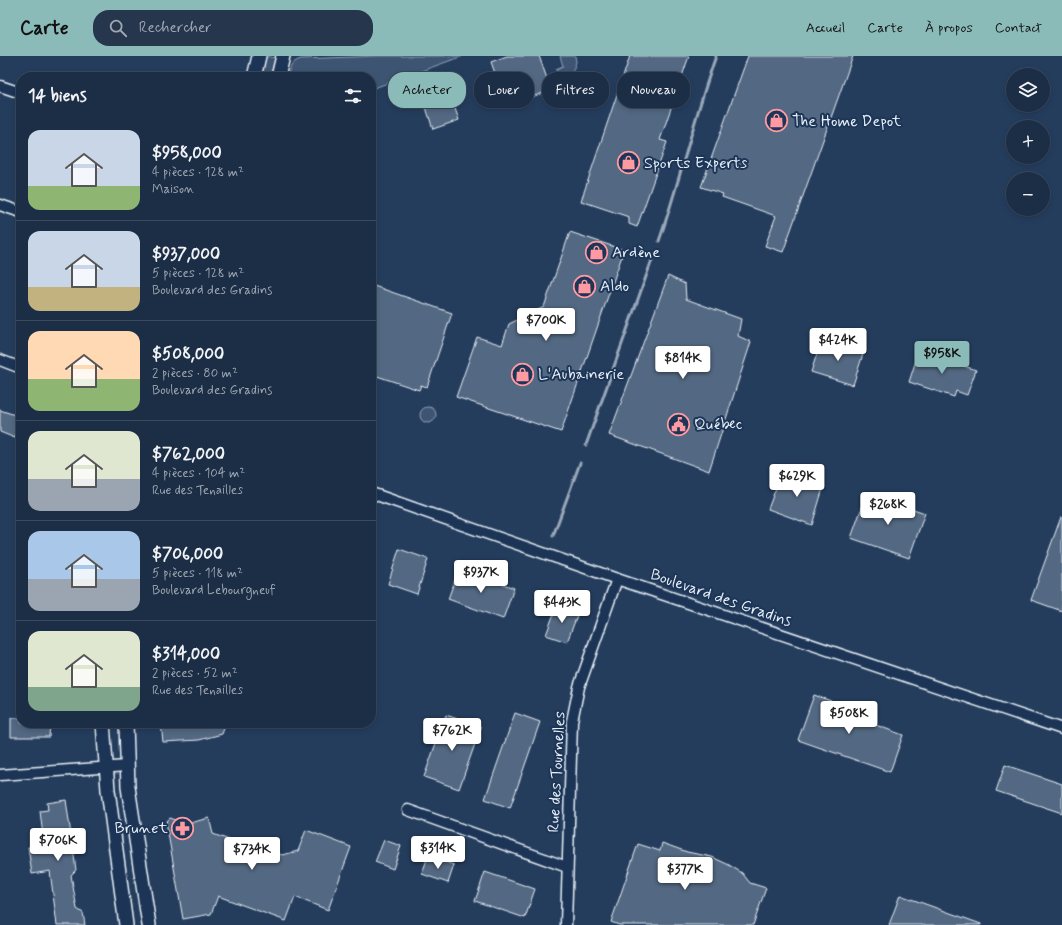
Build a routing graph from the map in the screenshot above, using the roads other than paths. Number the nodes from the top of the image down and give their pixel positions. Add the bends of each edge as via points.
1 (258, 56) edge
2 (283, 56) edge
3 (255, 72) edge
4 (279, 72) edge
5 (0, 86) edge
6 (16, 91) edge
7 (0, 205) edge
8 (16, 210) edge
9 (0, 360) edge
10 (16, 366) edge
11 (376, 495) edge
12 (617, 579) junction
13 (103, 728) edge
14 (126, 728) edge
15 (1062, 729) edge
16 (128, 766) junction
17 (105, 768) junction
18 (0, 775) edge
19 (408, 810) dead end
20 (567, 866) junction
21 (126, 925) edge
22 (149, 925) edge
23 (566, 925) edge

1 - 3 main road
2 - 4 main road
5 - 6 street
7 - 8 street
9 - 10 street
11 - 12 street, Boulevard des Gradins
12 - 15 street, Boulevard des Gradins
12 - 20 street, Rue des Tournelles via 588,659 572,721
13 - 17 main road
14 - 16 main road
16 - 17 street
16 - 22 main road via 134,832
17 - 18 street
17 - 21 main road
19 - 20 street
20 - 23 street, Rue des Tournelles

